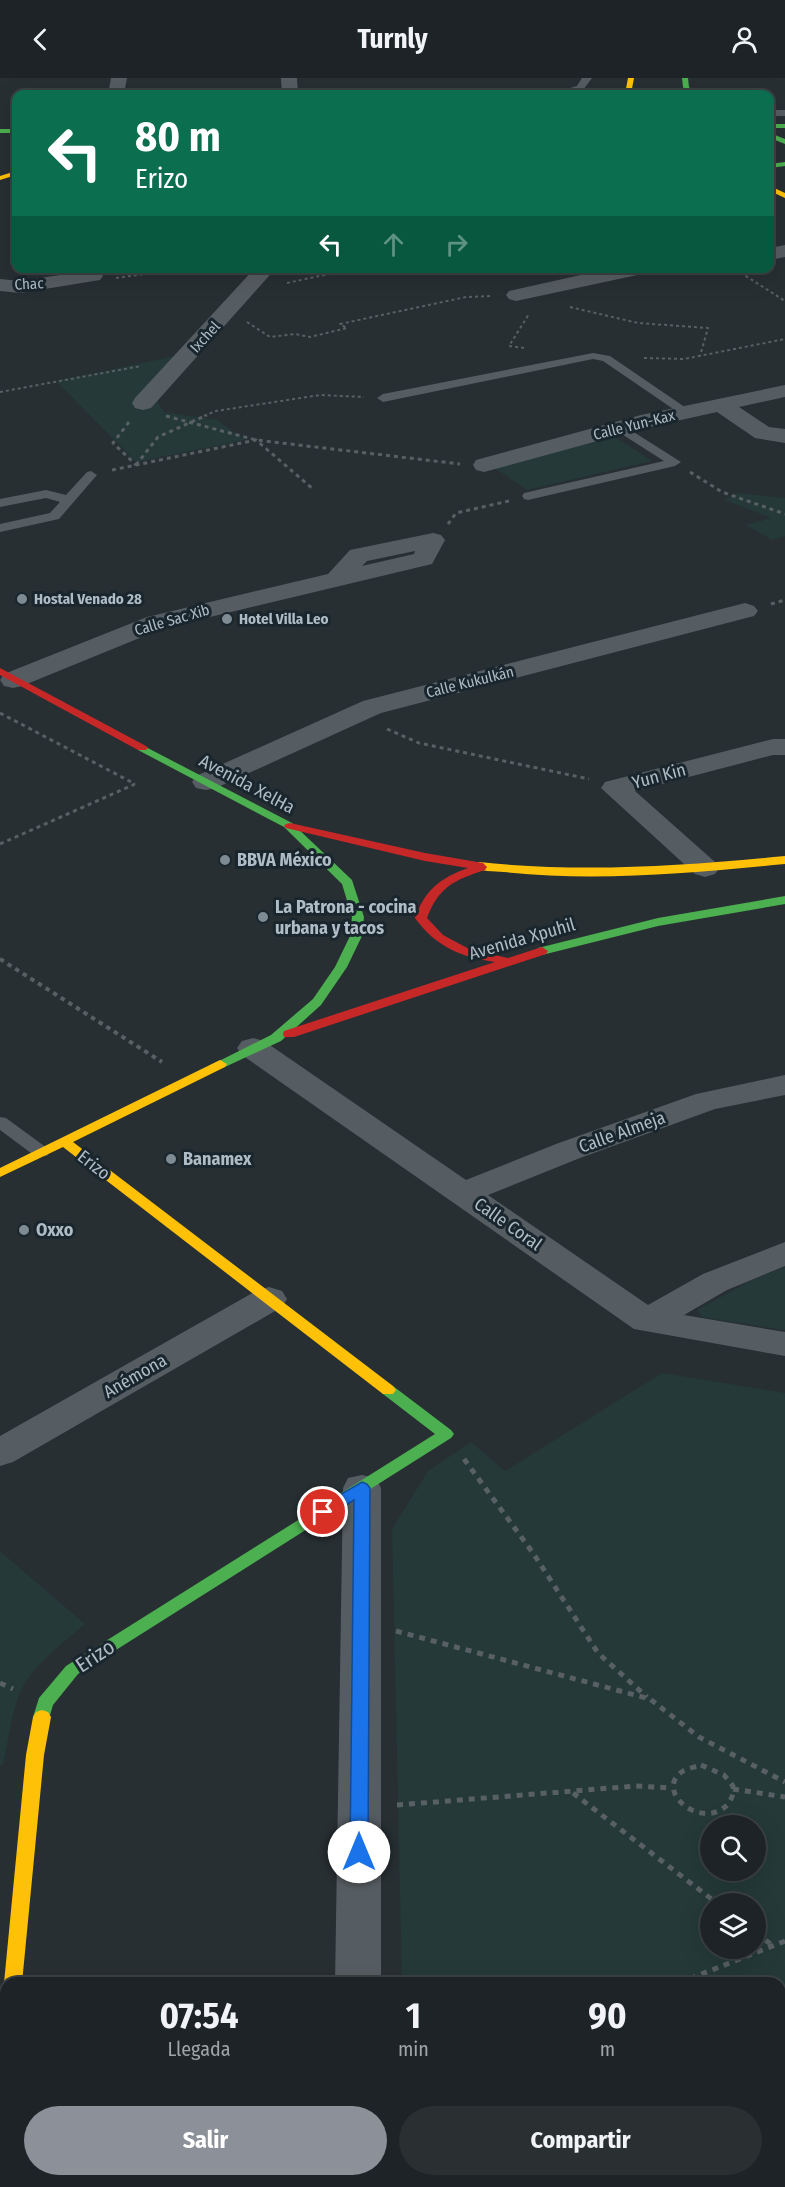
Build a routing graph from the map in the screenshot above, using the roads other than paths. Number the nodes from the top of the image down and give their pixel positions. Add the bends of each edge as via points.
1 (586, 78) edge
2 (571, 90) edge
3 (775, 188) edge
4 (785, 196) edge
5 (262, 273) edge
6 (619, 273) edge
7 (93, 276) road end
8 (0, 285) edge
9 (516, 295) road end
10 (785, 391) edge
11 (383, 398) road end
12 (143, 403) road end
13 (721, 405) junction
14 (686, 412) junction
15 (621, 428) junction
16 (785, 436) edge
17 (484, 465) road end
18 (91, 475) dead end
19 (528, 496) road end
20 (68, 500) junction
21 (0, 503) edge
22 (0, 528) edge
23 (433, 540) road end
24 (744, 611) dead end
25 (6, 676) edge
26 (785, 747) edge
27 (206, 782) junction
28 (288, 825) junction
29 (785, 860) edge
30 (482, 866) junction
31 (705, 868) junction
32 (785, 900) edge
33 (506, 960) junction
34 (264, 1043) junction
35 (785, 1085) edge
36 (0, 1122) edge
37 (63, 1142) junction
38 (41, 1152) junction
39 (0, 1173) edge
40 (463, 1193) junction
41 (785, 1253) edge
42 (269, 1299) junction
43 (647, 1321) junction
44 (785, 1344) edge
45 (0, 1453) edge
46 (362, 1488) junction
47 (14, 1977) edge
48 (358, 1977) edge

1 - 2 lane via 580,88
3 - 4 street
5 - 12 street, Ixchel
6 - 9 street
7 - 8 street, Chac via 20,287
10 - 13 street, Calle Yun-Kax
11 - 14 lane via 593,356 606,357
13 - 14 street, Calle Yun-Kax
13 - 16 street via 763,433
14 - 15 street, Calle Yun-Kax
15 - 17 street, Calle Yun-Kax
15 - 19 lane via 675,462
18 - 20 lane
20 - 21 lane via 46,494
20 - 22 lane via 54,516
23 - 25 street, Calle Sac Xib via 423,559 156,622
24 - 27 street, Calle Kukulkán via 372,707
25 - 27 street, Avenida XelHa
26 - 31 street, Yun Kin via 615,788
27 - 28 street, Avenida XelHa
28 - 30 street
28 - 34 street, Avenida XelHa via 348,883 358,917 356,936 317,1002
29 - 31 street
30 - 31 street via 559,873
30 - 33 street via 440,882 426,897 421,918 432,936 449,947
32 - 33 street, Avenida Xpuhil via 734,906
33 - 34 street, Avenida Xpuhil
34 - 37 street, Avenida XelHa
34 - 40 street, Calle Coral
35 - 40 street, Calle Almeja via 707,1101
36 - 38 lane
37 - 38 street, Avenida XelHa
37 - 42 street, Erizo
38 - 39 street, Avenida XelHa
40 - 43 street, Calle Coral
41 - 43 street via 715,1282
42 - 45 street, Anémona
42 - 46 street, Erizo via 446,1434
43 - 44 street, Calle Coral
46 - 47 street, Erizo via 72,1670 45,1703 35,1755
46 - 48 street

